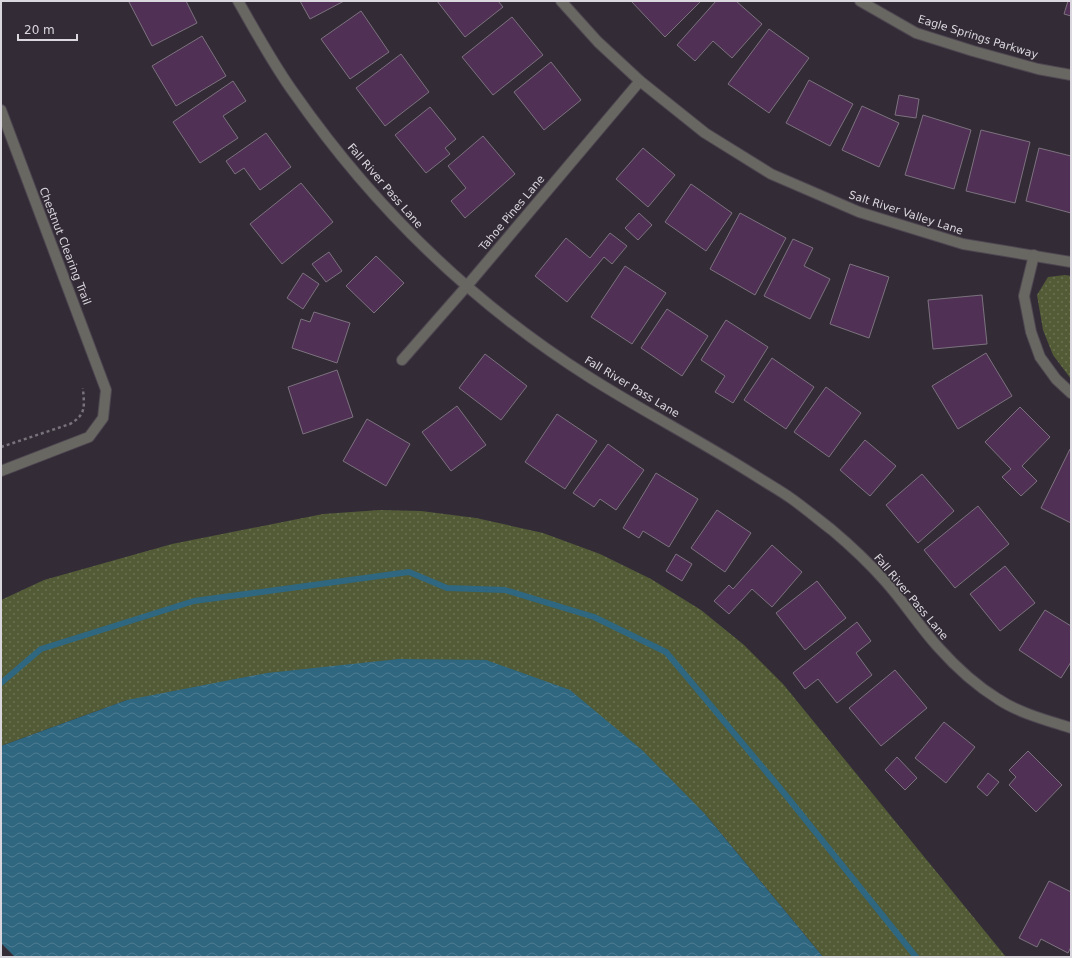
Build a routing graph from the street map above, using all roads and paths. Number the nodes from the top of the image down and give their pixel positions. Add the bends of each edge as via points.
1 (238, 1) edge
2 (561, 1) edge
3 (860, 1) edge
4 (1071, 75) edge
5 (640, 82) junction
6 (1, 110) edge
7 (1034, 255) junction
8 (1071, 262) edge
9 (466, 287) junction
10 (402, 360) dead end
11 (83, 388) dead end
12 (1071, 393) edge
13 (1, 447) edge
14 (1, 471) edge
15 (1071, 728) edge

1 - 9 street, Fall River Pass Lane via 293,91 329,139 384,206
2 - 5 street, Salt River Valley Lane via 598,42
3 - 4 street, Eagle Springs Parkway via 916,33 1038,69
5 - 7 street, Salt River Valley Lane via 705,132 772,174 844,206 963,244
5 - 9 street, Tahoe Pines Lane
6 - 14 street, Chestnut Clearing Trail via 106,390 103,418 89,437
7 - 8 street, Salt River Valley Lane
7 - 12 street via 1024,296 1031,332 1040,357 1056,379
9 - 10 street, Tahoe Pines Lane
9 - 15 street, Fall River Pass Lane via 588,377 792,499 850,545 886,582 939,649 998,700 1028,714
11 - 13 path via 84,408 80,418 70,424

